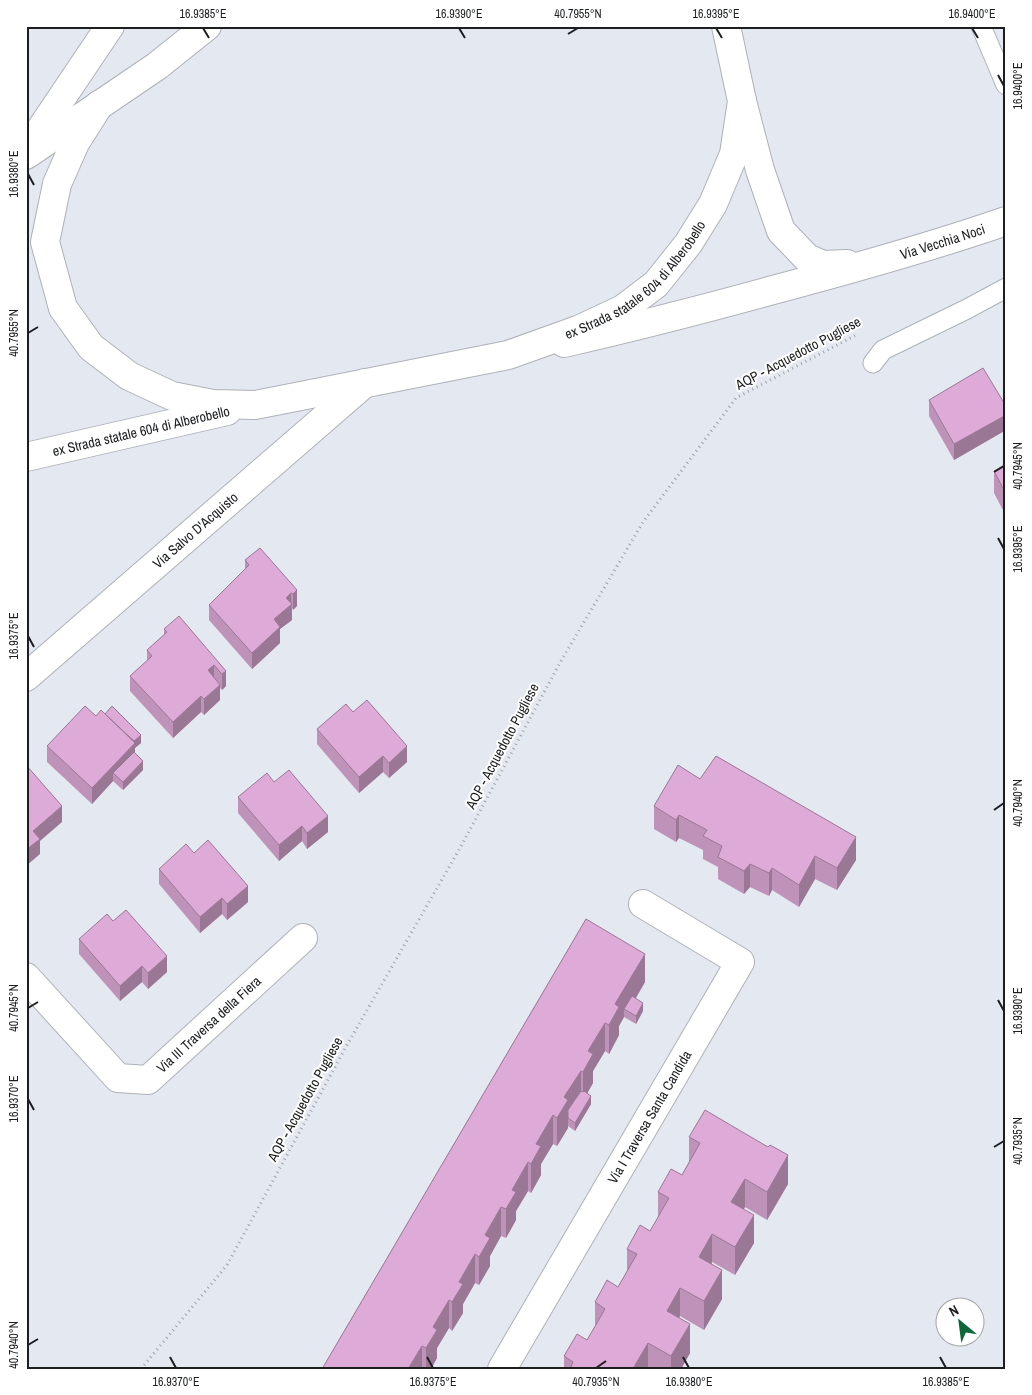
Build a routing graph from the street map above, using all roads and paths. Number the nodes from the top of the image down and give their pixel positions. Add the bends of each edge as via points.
1 (110, 26) edge
2 (207, 26) edge
3 (726, 26) edge
4 (981, 26) edge
5 (1006, 85) edge
6 (742, 101) junction
7 (99, 106) junction
8 (26, 152) edge
9 (26, 156) edge
10 (1006, 221) edge
11 (881, 261) junction
12 (1006, 288) edge
13 (866, 330) dead end
14 (508, 356) junction
15 (873, 364) dead end
16 (364, 383) junction
17 (255, 405) junction
18 (26, 457) edge
19 (26, 677) edge
20 (643, 904) dead end
21 (303, 938) dead end
22 (26, 977) edge
23 (141, 1369) edge
24 (502, 1369) edge

1 - 8 street
2 - 7 street
3 - 6 street, ex Strada statale 604 di Alberobello
4 - 5 lane
6 - 11 street via 760,170 781,231 806,258 824,266
6 - 14 street, ex Strada statale 604 di Alberobello via 734,154 713,204 688,244 656,284 623,309
7 - 9 street
7 - 17 street via 75,143 57,184 45,242 63,308 90,346 129,376 172,396 213,404
10 - 11 street, Via Vecchia Noci
11 - 14 street via 645,325
12 - 15 lane via 883,350
13 - 23 path, AQP - Acquedotto Pugliese via 736,398 643,522 561,661 227,1265
14 - 16 street, ex Strada statale 604 di Alberobello
16 - 17 street, ex Strada statale 604 di Alberobello
16 - 19 street, Via Salvo D'Acquisto
17 - 18 street, ex Strada statale 604 di Alberobello
20 - 24 street, Via I Traversa Santa Candida via 740,962
21 - 22 street, Via III Traversa della Fiera via 148,1080 118,1078

